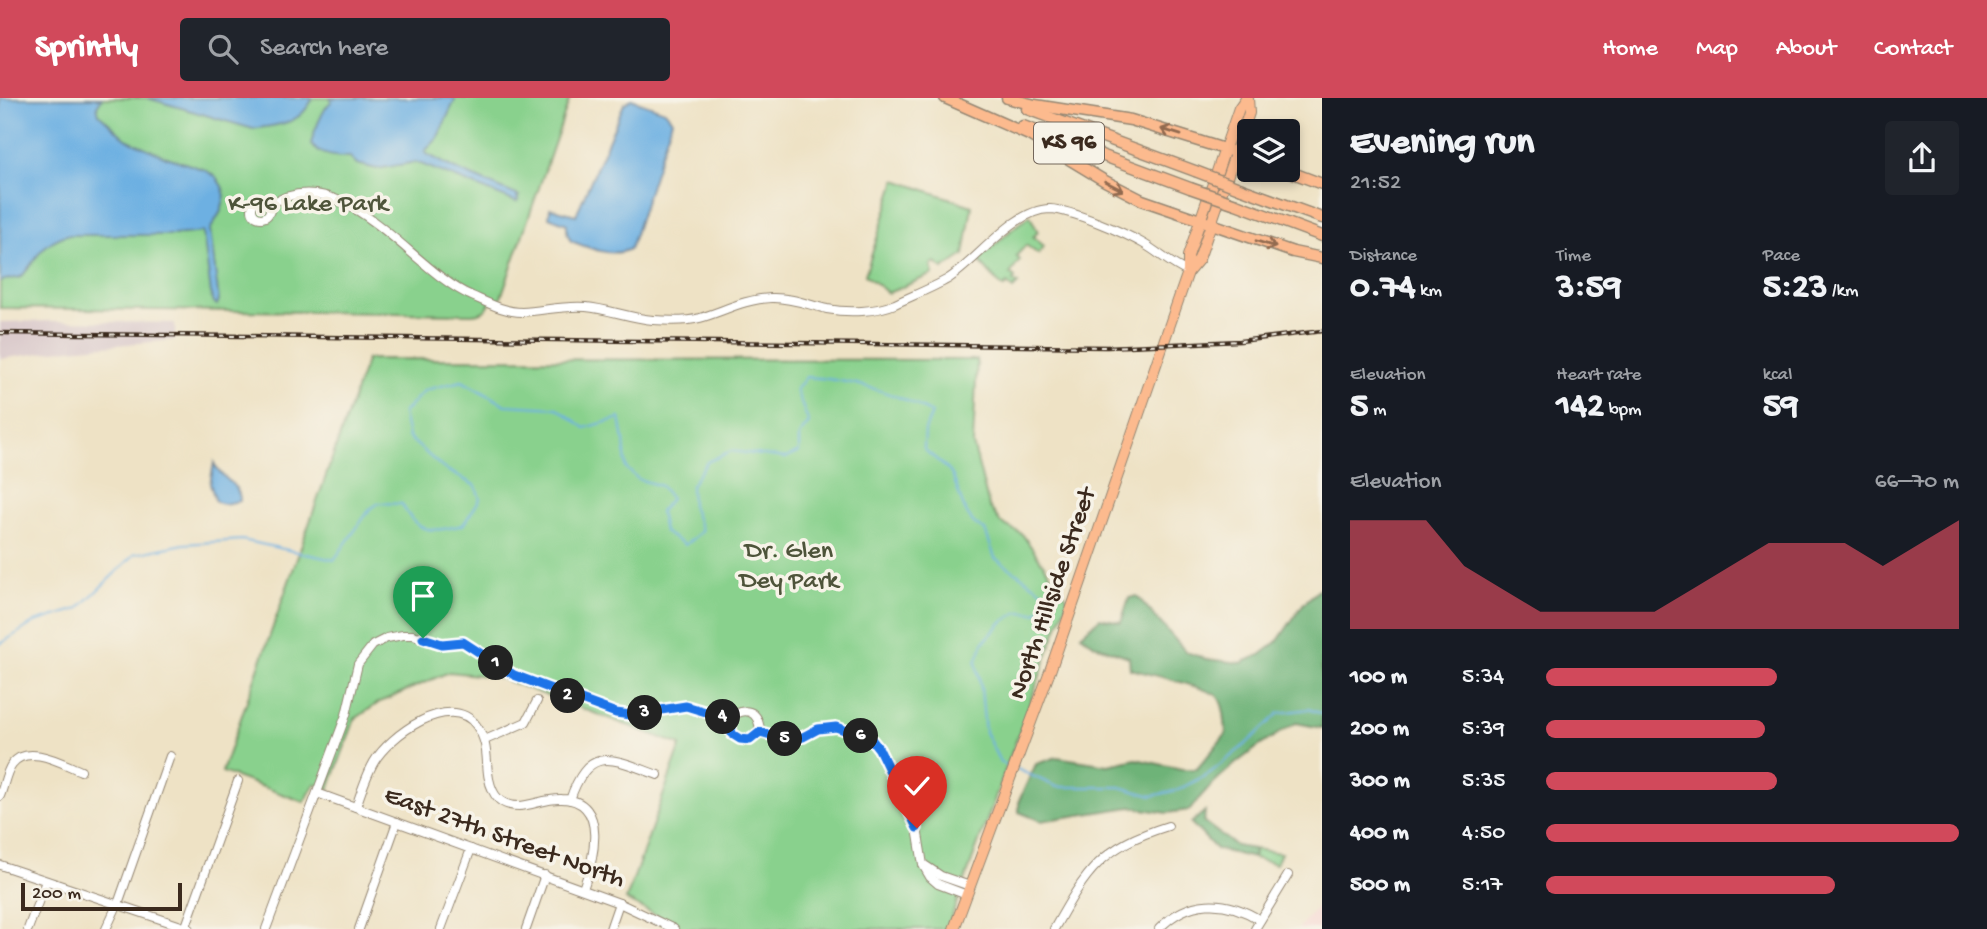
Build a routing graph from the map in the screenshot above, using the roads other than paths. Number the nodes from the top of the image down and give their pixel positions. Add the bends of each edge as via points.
1 (947, 98) edge
2 (997, 98) edge
3 (1007, 98) edge
4 (1247, 98) edge
5 (1225, 149) junction
6 (1236, 153) junction
7 (1300, 176) edge
8 (1322, 184) edge
9 (270, 205) dead end
10 (1322, 218) edge
11 (1199, 220) junction
12 (1211, 225) junction
13 (1322, 236) edge
14 (1322, 258) edge
15 (1188, 272) junction
16 (537, 701) dead end
17 (729, 719) junction
18 (760, 732) junction
19 (485, 740) junction
20 (170, 756) dead end
21 (82, 771) dead end
22 (658, 775) dead end
23 (238, 781) dead end
24 (317, 793) junction
25 (0, 796) edge
26 (570, 800) junction
27 (356, 807) junction
28 (397, 822) junction
29 (1168, 826) dead end
30 (471, 849) junction
31 (0, 865) edge
32 (1288, 875) dead end
33 (545, 876) junction
34 (46, 881) junction
35 (583, 890) junction
36 (969, 891) junction
37 (619, 903) junction
38 (117, 904) junction
39 (1260, 920) junction
40 (28, 929) edge
41 (106, 929) edge
42 (187, 929) edge
43 (266, 929) edge
44 (359, 929) edge
45 (441, 929) edge
46 (526, 929) edge
47 (610, 929) edge
48 (674, 929) edge
49 (954, 929) edge
50 (1054, 929) edge
51 (1159, 929) edge
52 (1255, 929) edge

1 -> 11 highway via 1029,135 1142,200
1 - 13 highway, KS 96, bridge
2 - 10 highway, KS 96, bridge
5 -> 3 highway via 1131,120
4 - 5 main road, North Hillside Street
4 - 6 main road, North Hillside Street via 1249,113
5 - 6 highway
5 - 11 main road, North Hillside Street
6 - 12 main road, North Hillside Street
7 - 8 highway
9 - 15 street via 306,194 352,206 451,286 521,312 583,307 677,321 744,301 771,298 831,310 873,309 893,305 946,280 1020,219 1050,209 1131,237
11 - 12 highway
11 - 15 main road, North Hillside Street
12 -> 14 highway
12 - 15 main road, North Hillside Street via 1199,260
15 - 36 main road, North Hillside Street
16 - 19 street via 526,722
17 - 18 street via 738,712 752,713
17 - 18 street via 732,734 740,739 750,740
17 - 24 street via 686,706 616,713 514,675 463,642 442,644 413,635 394,636 373,645 358,664
18 - 36 street via 788,740 836,727 872,740 917,828 930,877 937,884
19 - 26 street via 490,785 499,800 512,806
19 - 27 street via 472,721 460,715 447,713 420,721 381,752
20 - 38 street
21 - 25 street via 47,758 21,756 12,764
22 - 26 street via 623,762 596,761 579,777
23 - 42 street
24 - 27 street, East 27th Street North
24 - 43 street
26 - 35 street via 585,808 594,831 593,859
27 - 28 street, East 27th Street North
28 - 30 street, East 27th Street North
28 - 44 street
29 - 50 street via 1123,843 1095,865
30 - 33 street, East 27th Street North
30 - 45 street
31 - 34 street
32 - 39 street
33 - 35 street, East 27th Street North
33 - 46 street
34 - 38 street
34 - 40 street
35 - 37 street, East 27th Street North
36 - 49 main road, North Hillside Street
37 - 47 street
37 - 48 street, East 27th Street North
38 - 41 street
38 - 42 street
39 - 51 street via 1232,907 1207,904 1170,917
39 - 52 street

